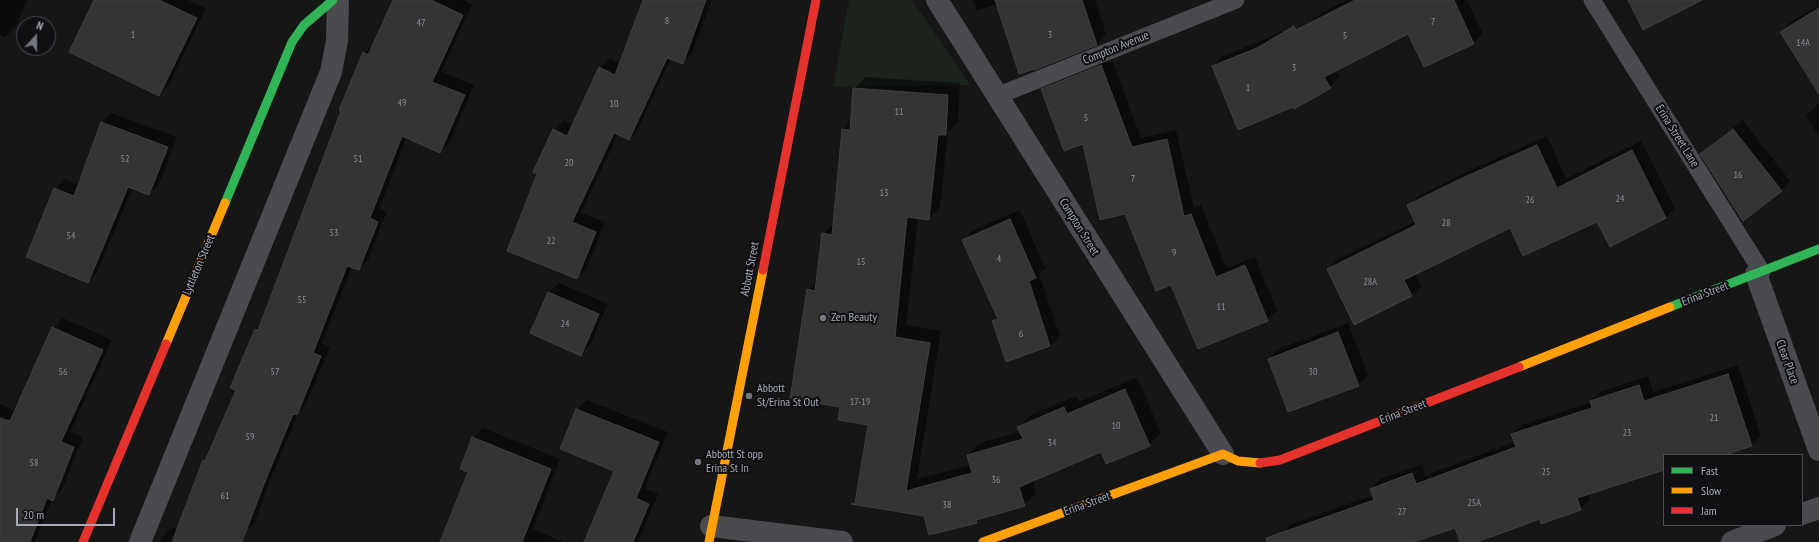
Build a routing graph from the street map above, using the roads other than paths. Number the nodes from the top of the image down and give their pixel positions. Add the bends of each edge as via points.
1 (333, 0) edge
2 (338, 0) edge
3 (816, 0) edge
4 (936, 0) edge
5 (1236, 0) edge
6 (1592, 0) edge
7 (997, 96) junction
8 (1819, 249) edge
9 (1759, 273) junction
10 (1819, 450) edge
11 (1223, 454) junction
12 (1819, 508) edge
13 (1803, 514) edge
14 (1772, 526) edge
15 (710, 534) edge
16 (83, 542) edge
17 (140, 542) edge
18 (842, 542) edge
19 (983, 542) edge
20 (1732, 542) edge

1 - 16 street, Lyttleton Street via 304,25 292,42
2 - 17 street via 337,41 331,72
3 - 15 street, Abbott Street
4 - 7 street, Compton Street
5 - 7 lane, Compton Avenue
6 - 9 lane, Erina Street Lane
7 - 11 street, Compton Street
8 - 9 street, Erina Street
9 - 10 street, Clear Place
9 - 11 street, Erina Street via 1280,460 1257,463 1238,461
11 - 19 street, Erina Street
12 - 13 street
14 - 20 street
15 - 18 street

